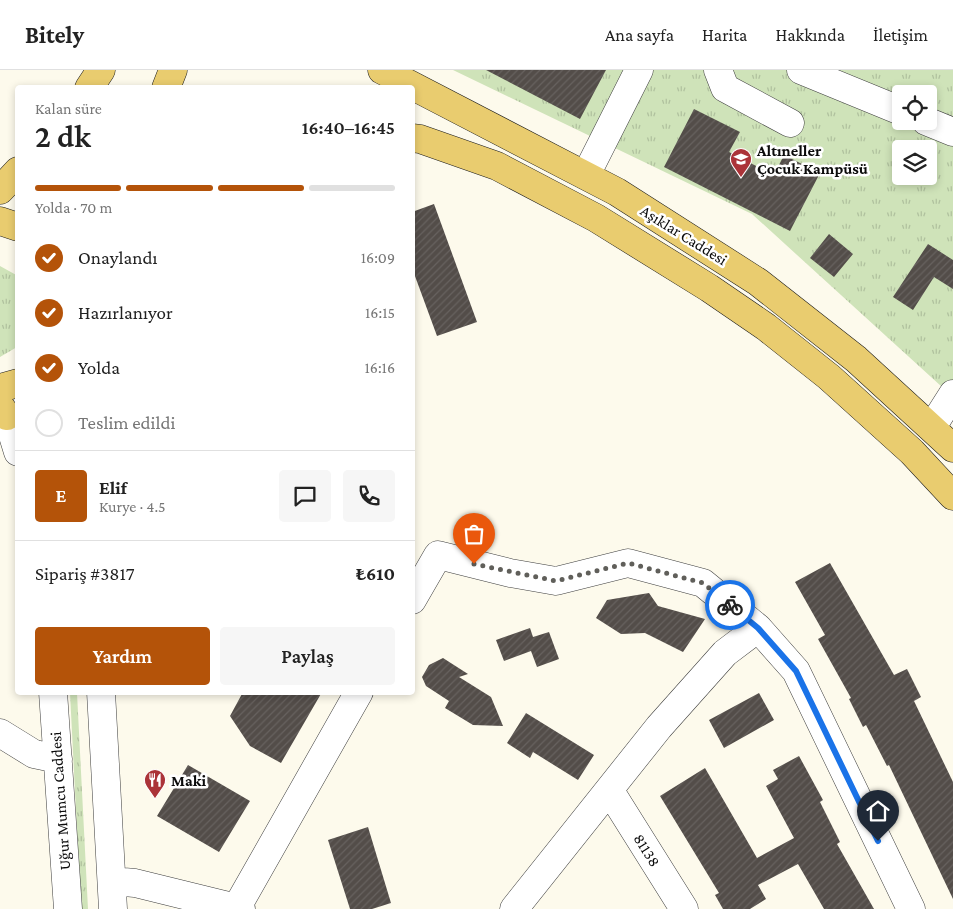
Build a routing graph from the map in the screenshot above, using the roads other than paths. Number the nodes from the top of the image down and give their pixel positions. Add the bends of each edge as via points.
1 (101, 70) edge
2 (173, 70) edge
3 (639, 70) edge
4 (718, 70) edge
5 (801, 70) edge
6 (391, 72) edge
7 (91, 85) edge
8 (167, 85) edge
9 (892, 107) edge
10 (790, 123) dead end
11 (937, 125) edge
12 (953, 132) edge
13 (415, 138) edge
14 (15, 174) edge
15 (586, 175) junction
16 (0, 190) edge
17 (0, 220) edge
18 (15, 226) edge
19 (15, 384) edge
20 (0, 388) edge
21 (953, 394) edge
22 (4, 411) edge
23 (932, 426) junction
24 (15, 443) edge
25 (953, 448) edge
26 (953, 496) edge
27 (415, 595) edge
28 (758, 628) junction
29 (53, 695) edge
30 (101, 695) edge
31 (357, 695) edge
32 (0, 734) edge
33 (58, 760) junction
34 (610, 791) junction
35 (112, 881) junction
36 (239, 908) edge
37 (68, 909) edge
38 (113, 909) edge
39 (514, 909) edge
40 (684, 909) edge
41 (911, 909) edge

1 - 7 main road
2 - 8 main road
3 - 15 street
4 - 10 street via 726,88
5 - 9 street
6 - 15 main road, Aşıklar Caddesi
11 - 12 street
13 - 26 main road, Aşıklar Caddesi via 497,166 596,218 709,288 830,377 912,452
14 - 16 main road
15 - 23 main road, Aşıklar Caddesi via 758,282 856,359
17 - 18 main road
19 - 20 main road
21 - 23 street
22 - 24 street
23 - 25 main road, Aşıklar Caddesi
27 - 28 street via 438,555 556,581 628,563 703,583
28 - 34 street via 725,653 659,727
28 - 41 street via 796,671
29 - 33 street, Uğur Mumcu Caddesi
30 - 35 street
31 - 36 street
32 - 33 street via 34,754
33 - 37 street, Uğur Mumcu Caddesi
34 - 39 street
34 - 40 street, 81138
35 - 36 street via 136,883
35 - 38 street

